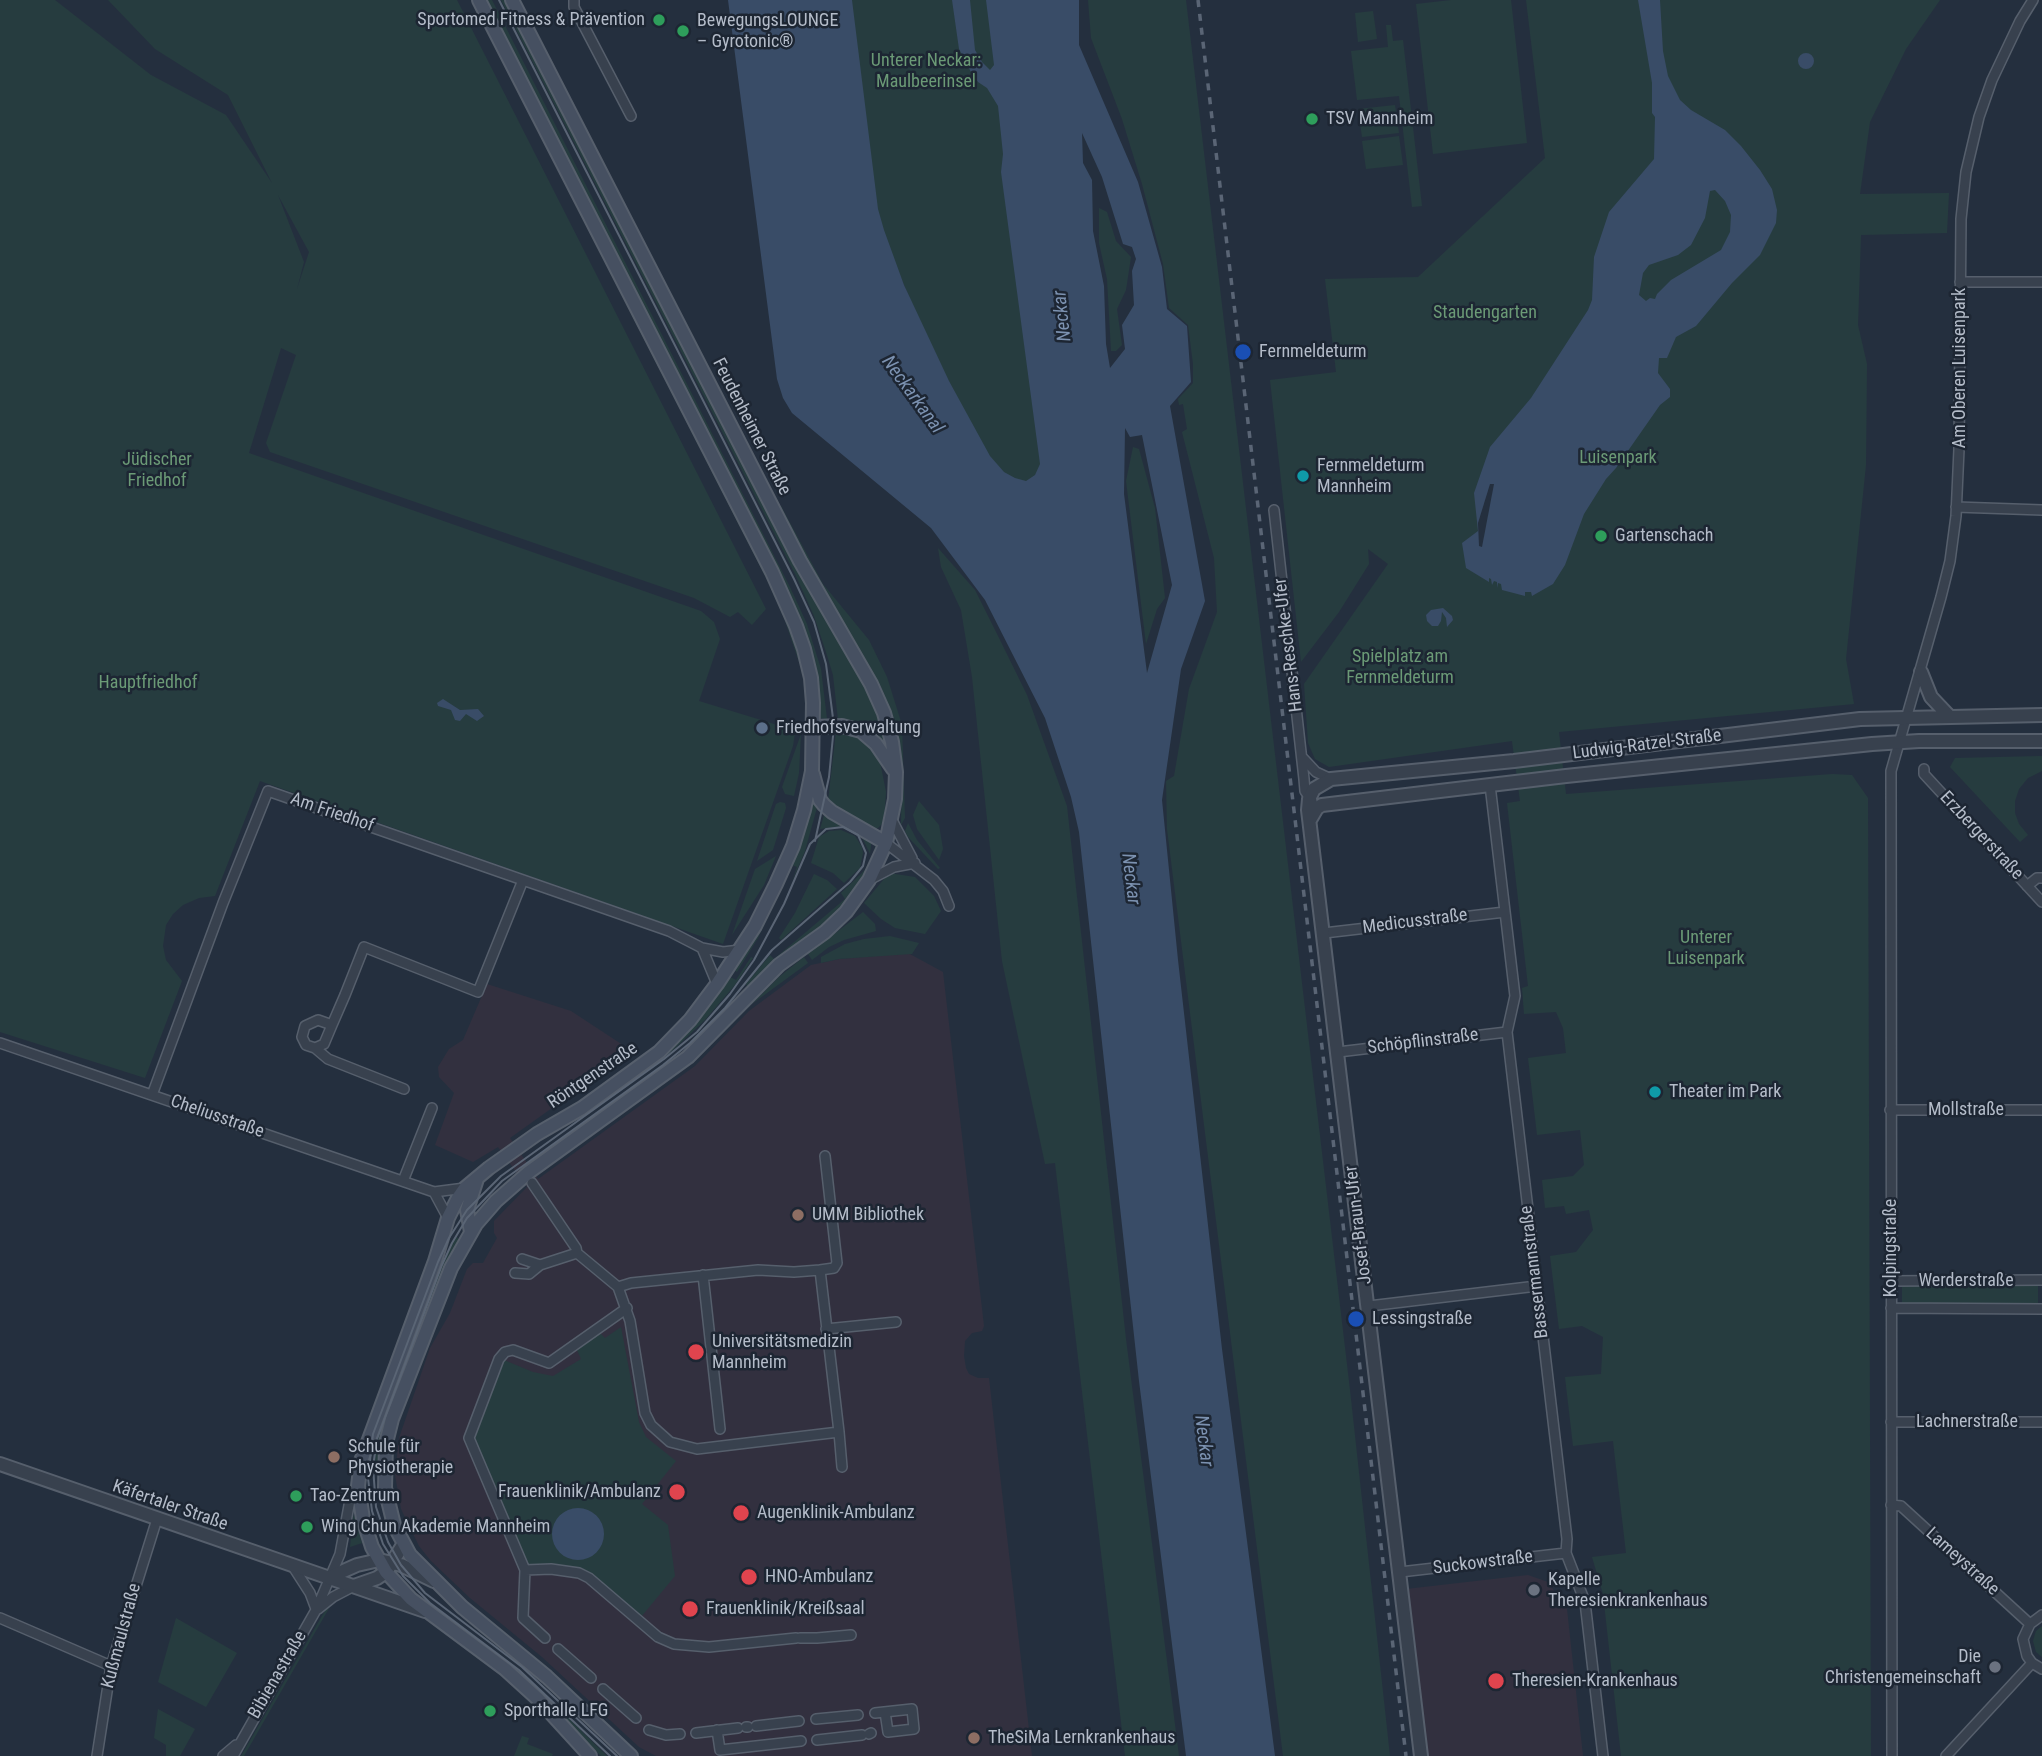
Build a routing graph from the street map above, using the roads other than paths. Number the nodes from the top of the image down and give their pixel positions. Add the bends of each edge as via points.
1 (479, 0) edge
2 (512, 0) edge
3 (573, 0) edge
4 (2033, 0) edge
5 (631, 116) dead end
6 (1960, 282) junction
7 (2042, 282) edge
8 (1956, 507) junction
9 (1274, 510) dead end
10 (2042, 510) edge
11 (1921, 673) junction
12 (2042, 715) edge
13 (1949, 716) junction
14 (1907, 717) junction
15 (814, 727) junction
16 (2042, 741) edge
17 (1899, 742) junction
18 (1301, 756) junction
19 (1924, 769) dead end
20 (812, 771) junction
21 (895, 772) junction
22 (1386, 774) junction
23 (1331, 779) junction
24 (1490, 785) junction
25 (1389, 797) junction
26 (1313, 804) junction
27 (892, 820) junction
28 (886, 843) junction
29 (915, 863) junction
30 (2042, 878) edge
31 (523, 880) junction
32 (869, 880) junction
33 (2027, 886) junction
34 (2042, 902) edge
35 (949, 906) dead end
36 (1505, 912) junction
37 (1324, 933) junction
38 (702, 948) junction
39 (740, 950) junction
40 (718, 984) junction
41 (332, 1025) junction
42 (1507, 1032) junction
43 (0, 1043) edge
44 (315, 1048) junction
45 (1338, 1052) junction
46 (404, 1089) dead end
47 (152, 1095) junction
48 (432, 1108) dead end
49 (1890, 1110) junction
50 (2042, 1110) edge
51 (825, 1156) dead end
52 (478, 1177) junction
53 (403, 1181) junction
54 (533, 1183) dead end
55 (465, 1188) junction
56 (434, 1192) junction
57 (448, 1218) junction
58 (471, 1232) junction
59 (576, 1254) junction
60 (522, 1259) dead end
61 (540, 1265) junction
62 (820, 1270) junction
63 (515, 1273) dead end
64 (702, 1275) junction
65 (2042, 1280) edge
66 (1891, 1281) junction
67 (1537, 1286) junction
68 (618, 1287) junction
69 (1368, 1306) junction
70 (627, 1308) junction
71 (1891, 1308) junction
72 (2042, 1309) edge
73 (896, 1322) dead end
74 (826, 1329) junction
75 (1891, 1422) junction
76 (2042, 1422) edge
77 (720, 1429) dead end
78 (839, 1432) junction
79 (0, 1464) edge
80 (842, 1467) dead end
81 (358, 1486) junction
82 (1891, 1505) junction
83 (155, 1524) junction
84 (403, 1545) junction
85 (1566, 1553) junction
86 (379, 1560) junction
87 (292, 1565) junction
88 (390, 1567) junction
89 (525, 1570) junction
90 (1400, 1572) junction
91 (330, 1577) junction
92 (434, 1581) junction
93 (354, 1586) junction
94 (316, 1610) junction
95 (429, 1612) junction
96 (2042, 1615) edge
97 (0, 1618) edge
98 (2030, 1623) junction
99 (851, 1635) dead end
100 (545, 1638) dead end
101 (558, 1649) dead end
102 (2032, 1663) junction
103 (111, 1666) junction
104 (2042, 1669) edge
105 (591, 1678) dead end
106 (603, 1689) dead end
107 (858, 1715) dead end
108 (816, 1719) dead end
109 (799, 1721) dead end
110 (718, 1730) junction
111 (696, 1733) dead end
112 (874, 1733) junction
113 (680, 1734) dead end
114 (817, 1740) dead end
115 (240, 1741) junction
116 (801, 1741) dead end
117 (587, 1755) edge
118 (97, 1756) edge
119 (223, 1756) edge
120 (233, 1756) edge
121 (631, 1756) edge
122 (1421, 1756) edge
123 (1603, 1756) edge
124 (1892, 1756) edge
125 (1946, 1756) edge

1 - 15 main road, Röntgenstraße via 772,572 796,626 811,678
2 - 21 main road, Feudenheimer Straße via 800,561 871,684 890,732
3 - 5 street
4 - 6 street, Am Oberen Luisenpark via 2008,45 1979,117 1966,172
6 - 7 street
6 - 8 street, Am Oberen Luisenpark
8 - 10 street
8 - 11 street, Am Oberen Luisenpark via 1950,561
9 - 18 street, Hans-Reschke-Ufer
11 - 13 street via 1931,697
11 - 14 street, Am Oberen Luisenpark
12 - 13 street, Ludwig-Ratzel-Straße
13 - 14 street, Ludwig-Ratzel-Straße
14 - 17 street, Am Oberen Luisenpark
14 - 22 street, Ludwig-Ratzel-Straße
15 - 20 main road, Röntgenstraße
15 - 21 main road via 860,731 876,744
16 - 17 street, Ludwig-Ratzel-Straße
17 - 24 street, Ludwig-Ratzel-Straße
17 - 49 street, Kolpingstraße via 1891,766 1889,806
18 - 23 street via 1316,772
18 - 26 street, Hans-Reschke-Ufer
19 - 33 street, Erzbergerstraße
20 - 28 main road via 824,805
20 - 39 main road, Röntgenstraße via 793,846
21 - 27 main road, Feudenheimer Straße
22 - 23 street, Ludwig-Ratzel-Straße
22 - 25 street
23 - 26 street via 1314,789
24 - 25 street, Ludwig-Ratzel-Straße
24 - 36 street, Bassermannstraße
25 - 26 street, Ludwig-Ratzel-Straße
26 - 37 street, Josef-Braun-Ufer via 1310,820
27 - 28 main road, Feudenheimer Straße
27 - 29 street
28 - 29 street
28 - 32 main road, Feudenheimer Straße
29 - 32 street via 894,867
29 - 35 street via 943,891
30 - 33 street
31 - 38 street, Am Friedhof via 669,931
31 - 41 street via 478,992 364,947
31 - 47 street, Am Friedhof via 268,791
32 - 58 main road via 839,919 779,965 688,1057 520,1179
33 - 34 street, Erzbergerstraße
36 - 37 street, Medicusstraße
36 - 42 street, Bassermannstraße via 1516,996
37 - 45 street, Josef-Braun-Ufer
38 - 39 street, Am Friedhof
38 - 40 street
39 - 40 main road, Röntgenstraße
40 - 52 main road, Röntgenstraße via 690,1020 648,1060
41 - 44 street via 324,1044
41 - 44 street via 318,1020 305,1026 302,1037 306,1045
42 - 45 street, Schöpflinstraße
42 - 67 street, Bassermannstraße
43 - 47 street, Cheliusstraße
44 - 46 street via 328,1059
45 - 69 street, Josef-Braun-Ufer
47 - 53 street, Cheliusstraße
48 - 53 street
49 - 50 street, Mollstraße
49 - 66 street, Kolpingstraße
51 - 62 street via 837,1263
52 - 55 main road, Röntgenstraße
52 - 58 main road via 467,1210
53 - 56 street, Cheliusstraße
54 - 59 street
55 - 56 street, Cheliusstraße
55 - 57 main road, Röntgenstraße
56 - 57 street
57 - 81 main road, Röntgenstraße via 364,1449
58 - 84 main road via 451,1268 386,1443 387,1500
59 - 61 street
59 - 68 street
60 - 61 street
61 - 63 street via 528,1275
62 - 64 street
62 - 74 street
64 - 68 street
64 - 77 street
65 - 66 street, Werderstraße
66 - 71 street, Kolpingstraße
67 - 69 street
67 - 85 street, Bassermannstraße
68 - 70 street
69 - 90 street, Josef-Braun-Ufer
70 - 78 street via 645,1413 670,1442 697,1449
70 - 89 street via 553,1361 513,1350 505,1352 493,1373 469,1438
71 - 72 street, Werderstraße
71 - 75 street, Kolpingstraße
73 - 74 street
74 - 78 street
75 - 76 street, Lachnerstraße
75 - 82 street, Kolpingstraße
78 - 80 street
79 - 83 street, Käfertaler Straße
81 - 86 main road, Röntgenstraße via 368,1535
81 - 91 street, Röntgenstraße via 350,1500 343,1544
82 - 98 street, Lameystraße via 1901,1506
82 - 124 street, Kolpingstraße
83 - 87 street, Käfertaler Straße
83 - 103 street, Kußmaulstraße
84 - 88 street
84 - 92 main road
85 - 90 street, Suckowstraße
85 - 123 street, Bassermannstraße via 1585,1602
86 - 88 main road, Röntgenstraße
86 - 91 street
87 - 91 street, Käfertaler Straße
87 - 94 street
88 - 92 street
88 - 93 street via 377,1578
88 - 95 main road, Käfertaler Straße via 411,1599
89 - 99 street via 579,1573 674,1644 709,1647
89 - 100 street via 523,1618
90 - 122 street, Josef-Braun-Ufer
91 - 93 street, Käfertaler Straße
91 - 94 street, Bibienastraße
92 - 121 main road
93 - 94 street, Bibienastraße
93 - 95 street, Käfertaler Straße
94 - 115 street, Bibienastraße
95 - 117 main road, Käfertaler Straße via 538,1699
96 - 98 street
97 - 103 street
98 - 102 street via 2023,1639
101 - 105 street
102 - 104 street
102 - 125 street
103 - 118 street, Kußmaulstraße
106 - 113 street via 645,1726
107 - 108 street
109 - 110 street
110 - 111 street
110 - 116 street via 720,1751
112 - 112 street via 880,1712 912,1709 915,1728
112 - 114 street
115 - 119 street, Bibienastraße
115 - 120 street, Bibienastraße

